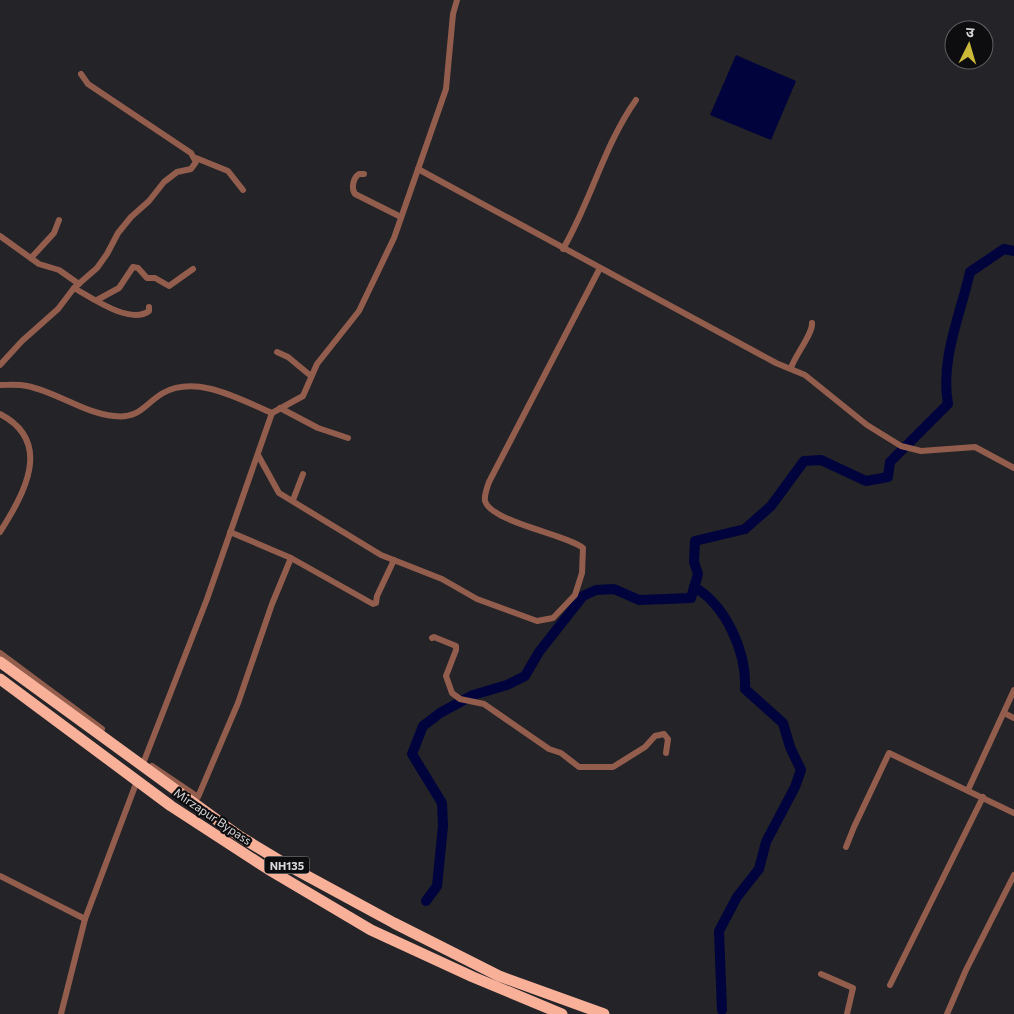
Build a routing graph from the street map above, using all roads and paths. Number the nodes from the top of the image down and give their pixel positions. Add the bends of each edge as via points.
1 (457, 0) edge
2 (81, 74) dead end
3 (636, 100) dead end
4 (196, 158) junction
5 (418, 169) junction
6 (364, 174) dead end
7 (243, 190) dead end
8 (401, 217) junction
9 (59, 220) dead end
10 (0, 236) edge
11 (563, 248) junction
12 (31, 258) junction
13 (600, 268) junction
14 (192, 269) dead end
15 (76, 286) junction
16 (97, 300) junction
17 (149, 307) dead end
18 (812, 323) dead end
19 (277, 352) dead end
20 (0, 365) edge
21 (791, 368) junction
22 (311, 376) junction
23 (0, 385) edge
24 (280, 408) junction
25 (272, 413) junction
26 (0, 414) edge
27 (348, 438) dead end
28 (258, 455) junction
29 (1014, 468) edge
30 (303, 474) dead end
31 (293, 500) junction
32 (0, 532) edge
33 (230, 532) junction
34 (291, 558) junction
35 (394, 560) junction
36 (432, 638) dead end
37 (0, 653) edge
38 (0, 662) edge
39 (0, 679) edge
40 (1014, 690) edge
41 (1004, 712) junction
42 (1014, 718) edge
43 (666, 753) dead end
44 (144, 761) junction
45 (137, 781) junction
46 (968, 790) junction
47 (983, 797) junction
48 (1014, 813) edge
49 (846, 848) dead end
50 (1014, 875) edge
51 (0, 876) edge
52 (85, 919) junction
53 (821, 974) dead end
54 (890, 985) dead end
55 (61, 1014) edge
56 (562, 1014) edge
57 (604, 1014) edge
58 (847, 1014) edge
59 (947, 1014) edge

1 - 5 street via 446,90
2 - 4 street via 88,84
3 - 11 street via 621,122 578,222
4 - 7 street via 228,171
4 - 15 street via 194,167 171,176 131,217 103,261
5 - 8 street
5 - 11 street
6 - 8 street via 354,179 352,188 355,194
8 - 22 street via 359,311
9 - 12 street via 54,233
10 - 12 street
11 - 13 street
12 - 15 street via 44,267 59,270
13 - 21 street via 776,364
13 - 35 street via 489,482 485,496 491,509 583,548 582,573 572,601 553,618 537,621 477,599 442,579
14 - 16 street via 169,286 156,278 147,278 133,267 119,288
15 - 16 street
15 - 20 street via 58,309
16 - 17 street via 125,314 140,315
18 - 21 street via 812,329
19 - 22 street via 293,360
21 - 29 street via 805,375 875,431 909,450 943,451 975,447
22 - 24 street via 303,396
23 - 25 street via 27,386 115,417 135,416 164,392 185,387 216,390
24 - 25 street
24 - 27 street via 318,428
25 - 28 street
26 - 32 street via 21,430 27,439 31,457 25,486
28 - 31 street via 275,489
28 - 33 street
30 - 31 street
31 - 35 street
33 - 34 street
33 - 44 street
34 - 35 street via 375,604
34 - 44 street via 238,703 198,797
36 - 43 street via 456,646 446,676 452,693 500,713 579,767 613,768 645,747 655,736 664,734 668,739
37 - 44 street
38 - 57 highway, NH135 via 239,836 287,865 394,924 499,976
39 - 45 highway, Mirzapur Bypass / NH135
40 - 41 street
41 - 42 street
41 - 46 street
45 - 52 street
45 - 56 highway, Mirzapur Bypass / NH135 via 268,869 371,930
46 - 47 street
46 - 49 street via 889,753
47 - 48 street
47 - 54 street
50 - 59 street
51 - 52 street
52 - 55 street
53 - 58 street via 853,988

